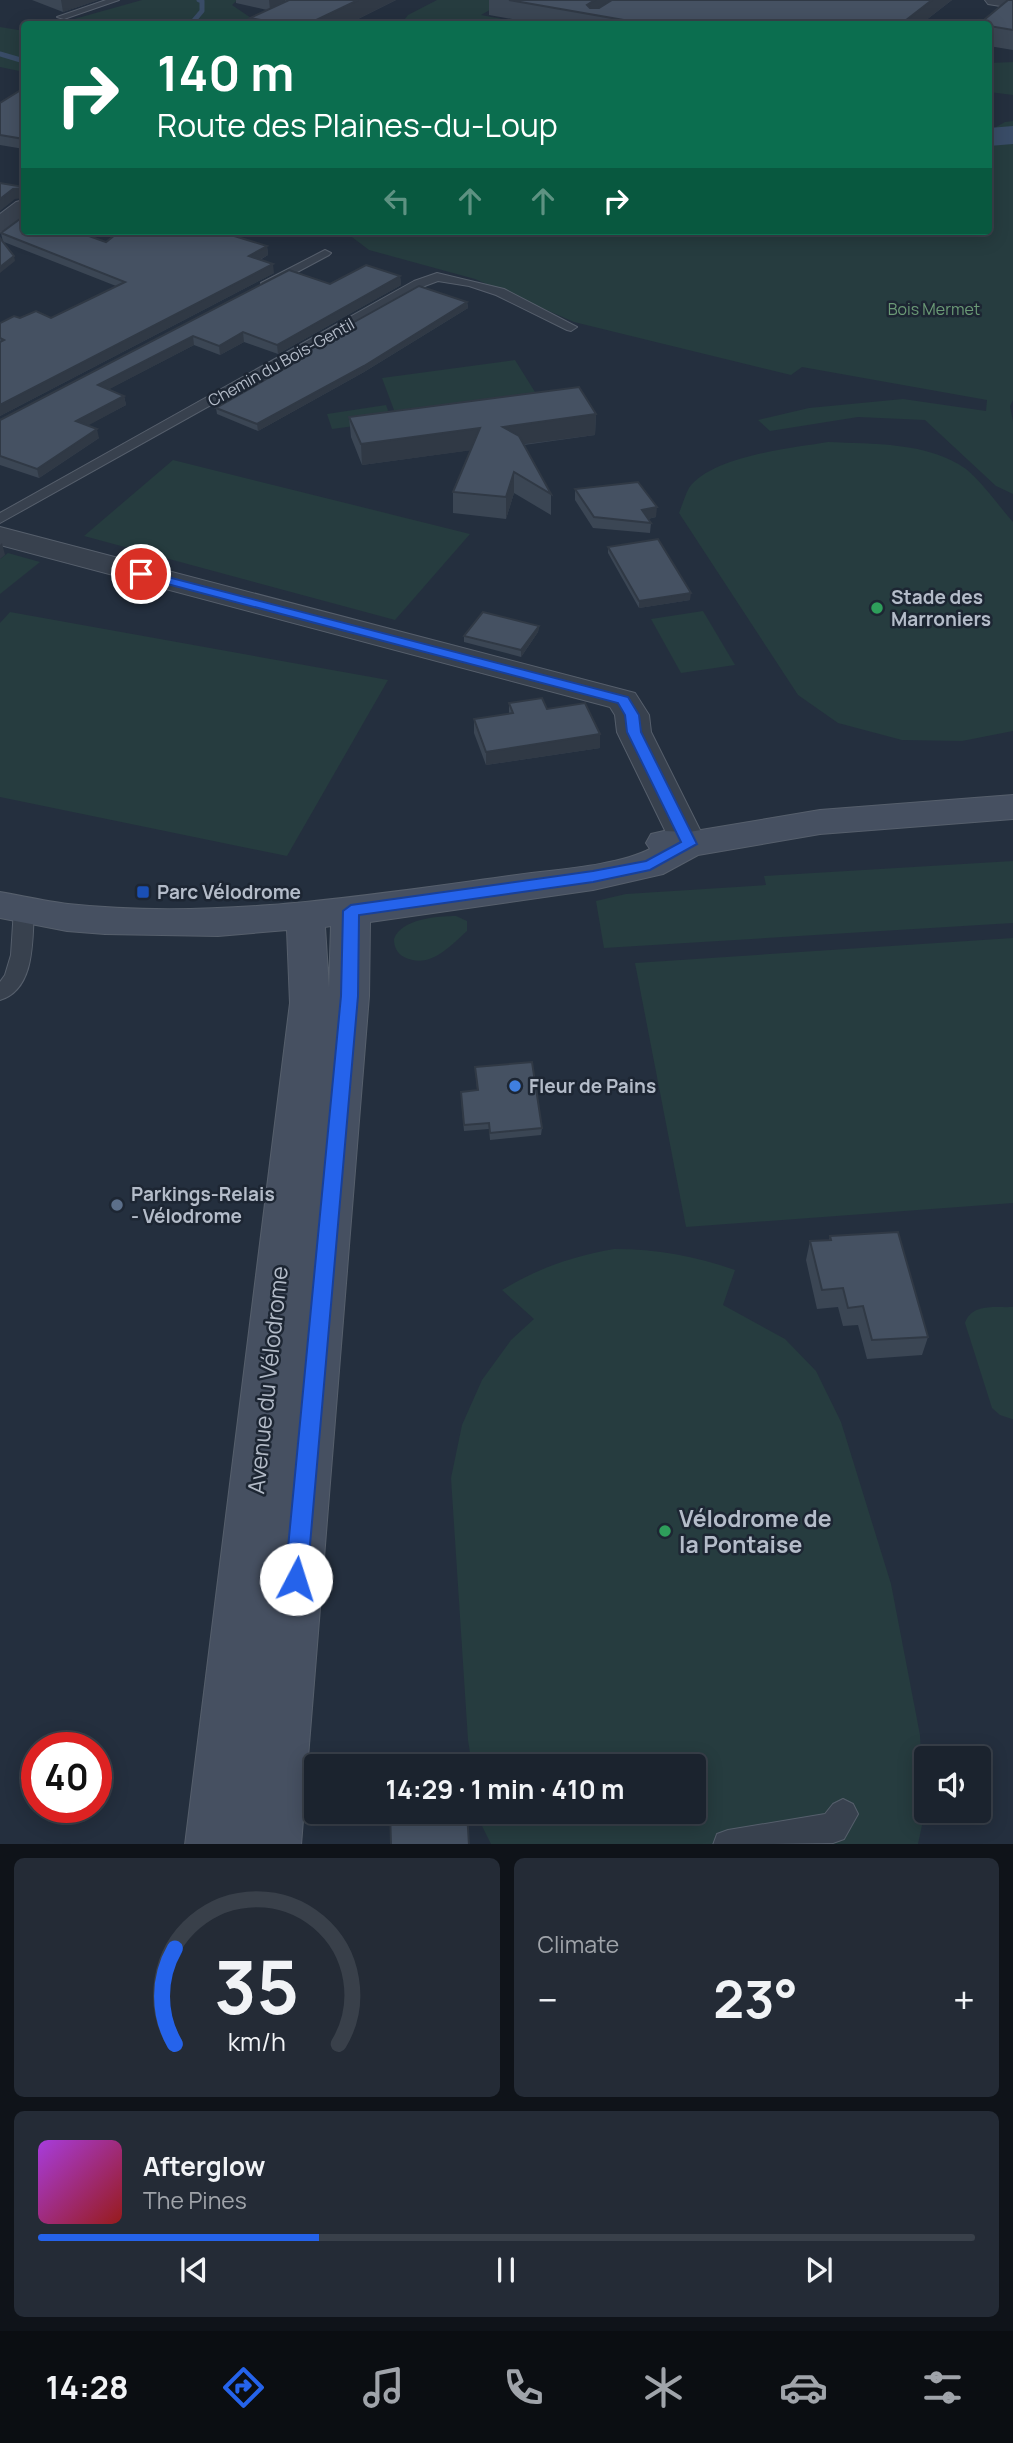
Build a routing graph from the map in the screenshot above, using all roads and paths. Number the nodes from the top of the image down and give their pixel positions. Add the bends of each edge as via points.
1 (115, 0) edge
2 (994, 0) edge
3 (1013, 3) edge
4 (61, 17) dead end
5 (21, 209) edge
6 (0, 225) edge
7 (325, 253) dead end
8 (257, 289) edge
9 (571, 327) dead end
10 (0, 519) edge
11 (0, 536) edge
12 (1013, 807) edge
13 (689, 844) junction
14 (12, 907) edge
15 (328, 913) junction
16 (0, 993) edge
17 (843, 1814) dead end
18 (215, 1844) edge
19 (271, 1844) edge
20 (728, 1844) edge

1 - 4 lane
2 - 3 street
5 - 6 street
7 - 8 lane
9 - 10 lane, Chemin du Bois-Gentil via 500,292 437,276
11 - 13 street via 623,700
12 - 13 street via 820,822
13 - 15 street via 650,865 593,877
14 - 15 street via 66,917 218,922
14 - 16 lane via 20,958 12,982
15 - 18 street, Avenue du Vélodrome via 310,1003
15 - 19 street via 349,996
17 - 20 lane via 833,1828

